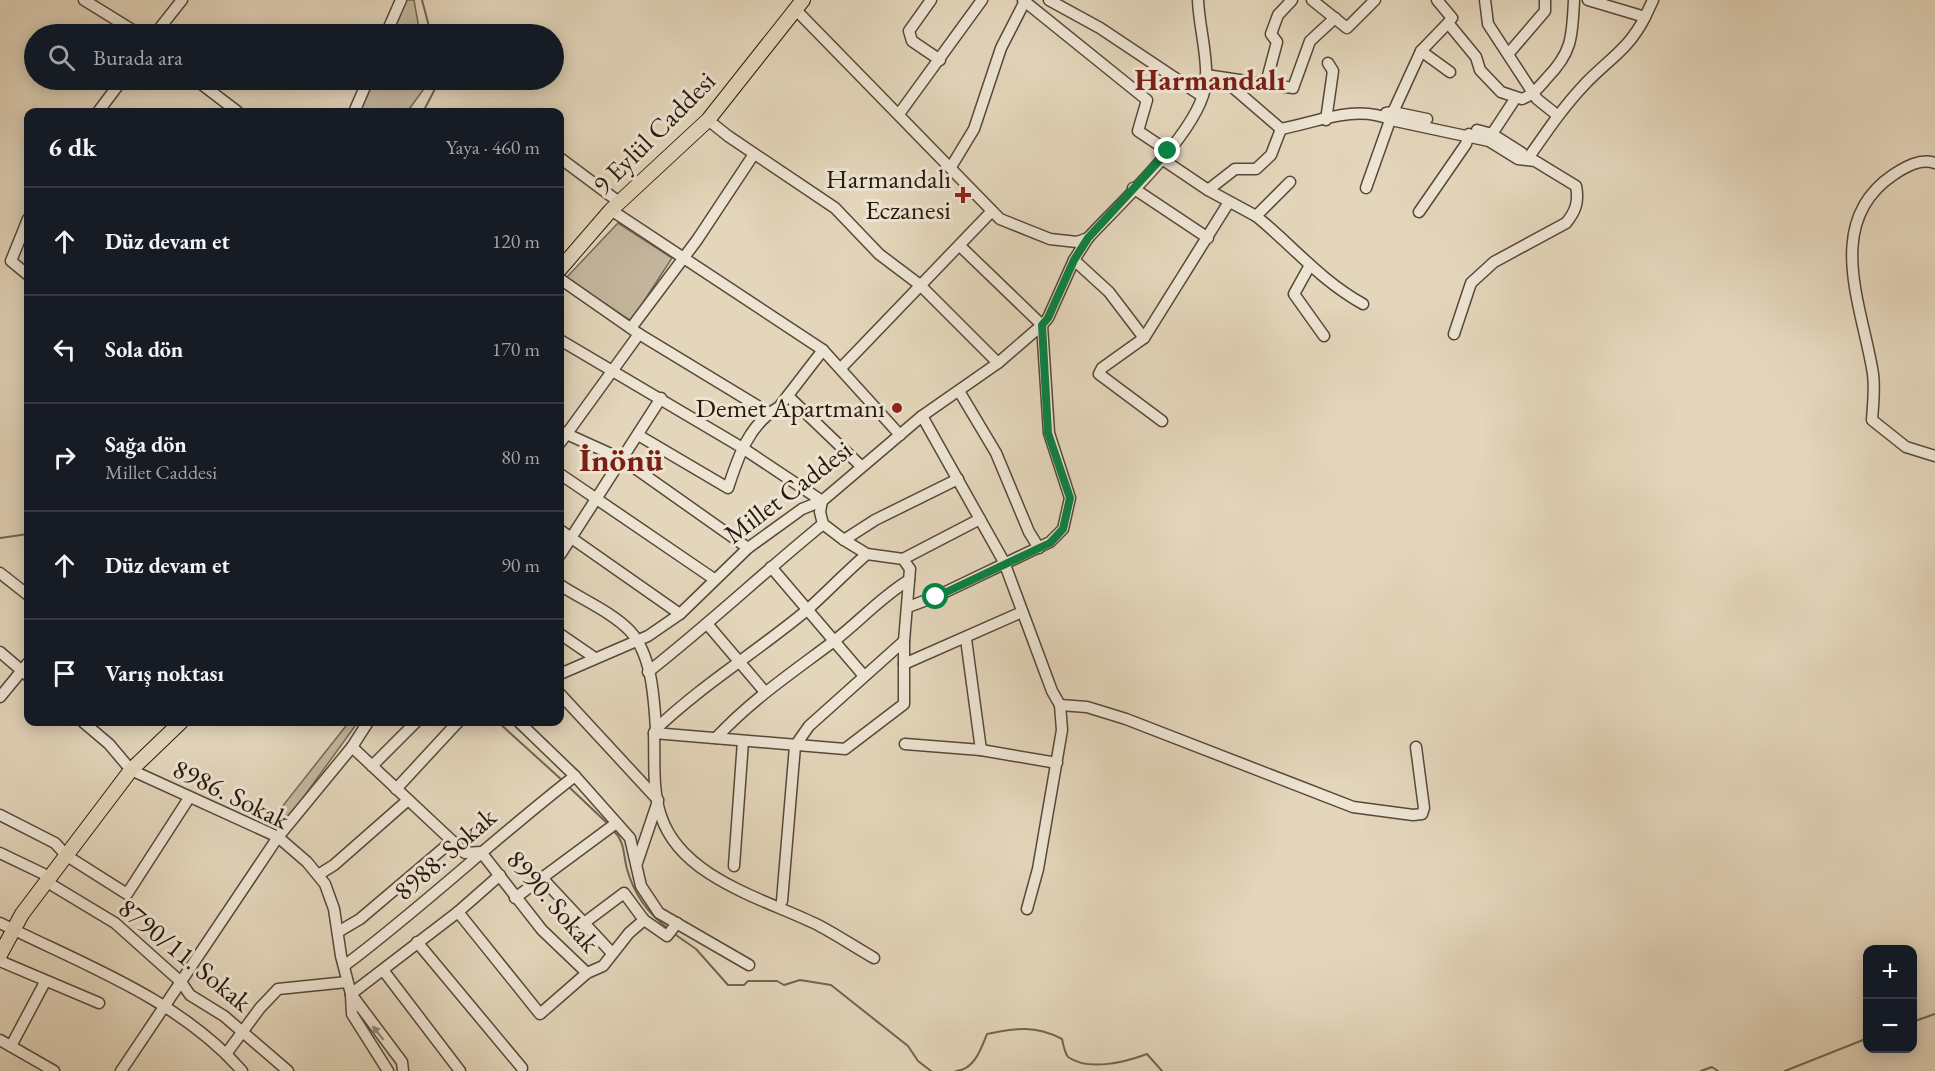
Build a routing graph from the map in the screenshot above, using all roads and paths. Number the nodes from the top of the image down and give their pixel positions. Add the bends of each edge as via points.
1 (84, 0) edge
2 (182, 0) edge
3 (400, 0) edge
4 (931, 0) edge
5 (982, 0) edge
6 (1048, 0) edge
7 (1292, 0) edge
8 (1312, 0) edge
9 (1375, 0) edge
10 (1437, 0) edge
11 (1485, 0) edge
12 (1545, 0) edge
13 (1574, 0) edge
14 (1588, 0) edge
15 (1653, 0) edge
16 (1024, 1) edge
17 (1196, 1) edge
18 (799, 5) edge
19 (1035, 10) junction
20 (1645, 17) junction
21 (1335, 18) junction
22 (1448, 23) junction
23 (123, 24) edge
24 (163, 24) edge
25 (390, 24) edge
26 (1421, 51) junction
27 (1509, 53) junction
28 (940, 60) junction
29 (1328, 63) dead end
30 (1450, 72) dead end
31 (1206, 79) junction
32 (1266, 83) junction
33 (114, 90) edge
34 (209, 90) edge
35 (364, 90) edge
36 (1533, 93) junction
37 (1202, 96) junction
38 (1515, 99) junction
39 (101, 108) edge
40 (233, 108) edge
41 (356, 108) edge
42 (899, 114) junction
43 (1557, 115) junction
44 (1392, 116) junction
45 (708, 120) junction
46 (1326, 120) junction
47 (1281, 129) junction
48 (1492, 134) junction
49 (1468, 135) junction
50 (754, 154) junction
51 (1165, 155) junction
52 (1532, 159) junction
53 (564, 161) edge
54 (1935, 163) edge
55 (951, 167) junction
56 (1290, 182) dead end
57 (1133, 188) junction
58 (1366, 188) dead end
59 (1208, 190) junction
60 (1229, 202) junction
61 (615, 206) junction
62 (992, 211) junction
63 (1419, 212) dead end
64 (1256, 216) junction
65 (24, 229) edge
66 (1088, 238) junction
67 (1208, 238) junction
68 (960, 246) junction
69 (682, 257) junction
70 (1074, 260) junction
71 (564, 264) edge
72 (1309, 267) junction
73 (24, 272) edge
74 (564, 282) edge
75 (920, 285) junction
76 (1363, 304) dead end
77 (1042, 325) junction
78 (635, 331) junction
79 (1454, 334) dead end
80 (1324, 336) dead end
81 (1144, 338) junction
82 (564, 342) edge
83 (824, 350) junction
84 (998, 363) junction
85 (842, 367) junction
86 (612, 371) junction
87 (959, 392) junction
88 (788, 396) junction
89 (661, 398) junction
90 (769, 413) junction
91 (922, 416) junction
92 (1162, 421) dead end
93 (564, 433) edge
94 (638, 435) junction
95 (900, 435) junction
96 (564, 437) edge
97 (741, 447) junction
98 (1935, 456) edge
99 (622, 459) junction
100 (861, 466) junction
101 (564, 477) edge
102 (958, 479) junction
103 (596, 499) junction
104 (822, 501) junction
105 (980, 519) junction
106 (823, 524) junction
107 (564, 533) edge
108 (571, 537) junction
109 (844, 540) junction
110 (564, 548) edge
111 (748, 548) junction
112 (1039, 548) junction
113 (867, 554) junction
114 (903, 559) junction
115 (1005, 562) junction
116 (771, 567) junction
117 (0, 573) edge
118 (714, 579) junction
119 (909, 580) junction
120 (564, 588) edge
121 (24, 592) edge
122 (908, 607) junction
123 (807, 609) junction
124 (1022, 612) junction
125 (680, 614) junction
126 (708, 625) junction
127 (564, 637) edge
128 (966, 639) junction
129 (637, 640) junction
130 (835, 640) junction
131 (904, 641) junction
132 (0, 652) edge
133 (595, 658) junction
134 (740, 662) junction
135 (904, 664) junction
136 (24, 669) edge
137 (24, 672) edge
138 (564, 672) edge
139 (648, 672) junction
140 (864, 676) junction
141 (765, 692) junction
142 (0, 698) edge
143 (564, 698) edge
144 (1060, 705) junction
145 (88, 726) edge
146 (177, 726) edge
147 (365, 726) edge
148 (412, 726) edge
149 (454, 726) edge
150 (523, 726) edge
151 (655, 731) junction
152 (716, 738) junction
153 (743, 741) junction
154 (905, 744) dead end
155 (795, 746) junction
156 (352, 747) junction
157 (1416, 747) dead end
158 (981, 750) junction
159 (1057, 763) junction
160 (372, 766) junction
161 (131, 770) junction
162 (575, 776) junction
163 (396, 789) junction
164 (189, 798) junction
165 (408, 800) junction
166 (658, 801) junction
167 (0, 815) edge
168 (612, 826) junction
169 (278, 837) junction
170 (452, 841) junction
171 (481, 852) junction
172 (0, 853) edge
173 (67, 856) junction
174 (637, 863) junction
175 (734, 866) dead end
176 (318, 875) junction
177 (500, 875) junction
178 (49, 879) junction
179 (542, 879) junction
180 (515, 898) junction
181 (782, 901) dead end
182 (1027, 909) dead end
183 (458, 912) junction
184 (644, 920) junction
185 (0, 923) edge
186 (584, 923) junction
187 (673, 928) junction
188 (14, 930) junction
189 (338, 932) junction
190 (417, 942) junction
191 (612, 953) junction
192 (0, 955) edge
193 (873, 958) dead end
194 (0, 961) edge
195 (749, 965) dead end
196 (344, 966) junction
197 (383, 970) junction
198 (586, 973) junction
199 (45, 982) junction
200 (181, 982) junction
201 (347, 982) junction
202 (351, 994) junction
203 (99, 1003) dead end
204 (165, 1006) junction
205 (242, 1031) junction
206 (0, 1040) edge
207 (10, 1046) junction
208 (226, 1054) junction
209 (522, 1068) dead end
210 (54, 1071) edge
211 (121, 1071) edge
212 (242, 1071) edge
213 (288, 1071) edge
214 (388, 1071) edge
215 (403, 1071) edge
216 (460, 1071) edge

1 - 23 street
2 - 24 street
3 - 25 street
4 - 28 street via 909,31 912,41
5 - 28 street
6 - 19 street
6 - 37 street via 1093,23
7 - 32 street via 1278,15 1271,34 1277,42
8 - 21 street
9 - 21 street via 1347,28
10 - 22 street via 1452,18
11 - 27 street via 1488,24
12 - 27 street via 1545,11
13 - 36 street via 1572,42 1563,62
14 - 20 street
15 - 20 street
16 - 19 street
16 - 55 street via 1001,48 974,129
17 - 31 street
18 - 42 street
18 - 45 main road, 9 Eylül Caddesi
19 - 51 street via 1147,100 1138,131
20 - 43 street via 1635,38
21 - 32 street via 1310,41 1293,88
22 - 26 street
22 - 38 street via 1476,57 1480,70 1501,92
26 - 30 street
26 - 44 street
27 - 36 street
28 - 42 street
29 - 46 street via 1333,71
31 - 32 street
31 - 37 street, Millet Caddesi
31 - 47 street via 1230,86
33 - 39 street
34 - 40 street
35 - 41 street
36 - 38 street
36 - 43 street
37 - 51 street, Millet Caddesi via 1192,118
38 - 48 street
42 - 55 street
43 - 52 street
44 - 46 street via 1360,111
44 - 48 street
44 - 49 street
44 - 58 street
45 - 50 street
45 - 61 main road, 9 Eylül Caddesi
46 - 47 street
47 - 59 street via 1271,155 1256,169 1235,169
48 - 52 street
49 - 52 street via 1489,141 1518,159
49 - 63 street via 1466,144
50 - 69 street
50 - 75 street via 836,208 879,254
51 - 57 street, Millet Caddesi
51 - 59 street
52 - 79 street via 1576,186 1574,213 1566,223 1494,262 1471,283
53 - 61 street
54 - 98 street via 1908,165 1886,179 1867,200 1850,240 1873,376 1872,420 1906,447
55 - 62 street
56 - 64 street
57 - 66 street, Millet Caddesi
57 - 67 street
59 - 60 street
60 - 64 street
60 - 67 street
61 - 69 street
61 - 71 main road, 9 Eylül Caddesi
62 - 66 street via 1000,219 1050,238 1077,242
62 - 68 street
64 - 72 street via 1290,244
65 - 73 street via 11,261
66 - 70 street, Millet Caddesi
67 - 81 street
68 - 75 street
68 - 77 street
69 - 78 street
69 - 83 street
70 - 77 street, Millet Caddesi
70 - 81 street via 1109,292
72 - 76 street via 1337,290
72 - 80 street via 1294,294
74 - 78 street
75 - 84 street
75 - 85 street
77 - 84 street, Millet Caddesi
77 - 112 street via 1048,433 1070,498 1063,529
78 - 86 street
78 - 90 street
81 - 92 street via 1099,374
82 - 86 street
83 - 85 street
83 - 88 street
84 - 87 street, Millet Caddesi
85 - 95 street
86 - 89 street
86 - 93 street
87 - 91 street, Millet Caddesi
87 - 112 street via 996,453
88 - 90 street
88 - 100 street
89 - 94 street
89 - 97 street
90 - 97 street
91 - 95 street, Millet Caddesi
91 - 102 street
94 - 97 street via 728,488
94 - 99 street
95 - 100 street, Millet Caddesi
96 - 99 street
97 - 104 street
99 - 103 street
99 - 111 street
100 - 104 street, Millet Caddesi
101 - 103 street
102 - 105 street
102 - 109 street via 875,520
103 - 108 street
103 - 118 street
104 - 106 street
104 - 111 street, Millet Caddesi via 802,509
105 - 114 street
105 - 115 street
106 - 109 street
106 - 116 street
107 - 108 street
108 - 110 street
108 - 125 street
109 - 113 street
111 - 118 street, Millet Caddesi
112 - 115 street
113 - 114 street
113 - 123 street
114 - 119 street via 910,569
115 - 122 street via 967,583
115 - 124 street
116 - 123 street
116 - 126 street
117 - 121 street
118 - 125 street, Millet Caddesi
119 - 122 street
119 - 130 street via 888,593
120 - 129 street via 623,625
122 - 131 street
123 - 130 street
123 - 134 street
124 - 128 street
124 - 144 street
125 - 129 street, Millet Caddesi
126 - 134 street
126 - 139 street
127 - 133 street
128 - 135 street
128 - 158 street
129 - 133 street, Millet Caddesi
129 - 139 street
130 - 140 street
130 - 141 street
131 - 135 street
131 - 140 street
132 - 136 street
133 - 138 street, Millet Caddesi
134 - 141 street
134 - 151 street via 716,676
135 - 155 street via 904,704 881,722 845,749
137 - 142 street
139 - 151 street
140 - 155 street via 809,726
141 - 152 street
143 - 166 street
144 - 157 street via 1087,707 1126,719 1353,807 1413,816 1424,808
144 - 159 street via 1062,730
145 - 161 street, 8986. Sokak
146 - 161 main road
147 - 156 street
148 - 160 street
149 - 163 street
150 - 162 street
151 - 152 street
151 - 166 street
152 - 153 street
153 - 155 street
153 - 175 street
154 - 158 street
155 - 181 street
156 - 160 street, 8990. Sokak
156 - 169 street
158 - 159 street
159 - 182 street
160 - 163 street, 8990. Sokak
161 - 164 street, 8986. Sokak
161 - 173 main road
162 - 168 street
162 - 171 street, 8988. Sokak
163 - 165 street, 8990. Sokak
164 - 169 street, 8986. Sokak
164 - 173 street via 127,894
165 - 170 street, 8990. Sokak
165 - 176 street
166 - 174 street
166 - 193 street via 669,834 691,862
167 - 173 street via 55,843
168 - 174 street via 630,838
168 - 179 street
169 - 176 street, 8986. Sokak
169 - 200 street
170 - 171 street, 8990. Sokak via 465,854
170 - 189 street via 360,919
171 - 177 street, 8990. Sokak
171 - 196 street, 8988. Sokak via 398,925
172 - 178 street, 8790/11. Sokak
173 - 178 main road
174 - 187 street via 641,886
176 - 189 street, 8986. Sokak via 334,909
177 - 180 street, 8990. Sokak
177 - 183 street
178 - 188 main road
178 - 200 street, 8790/11. Sokak via 115,923
179 - 180 street
179 - 186 street
180 - 198 street, 8990. Sokak
183 - 190 street
183 - 198 street via 540,1014
184 - 186 street via 624,893
184 - 187 street
184 - 191 street
185 - 188 street
186 - 191 street
187 - 195 street
188 - 192 main road
188 - 204 street
189 - 196 street, 8986. Sokak
190 - 197 street
190 - 209 street
191 - 198 street via 603,966
194 - 199 street
196 - 201 street, 8986. Sokak
197 - 202 street
197 - 216 street
199 - 203 street
199 - 207 street
200 - 204 street
200 - 205 street, 8790/11. Sokak via 190,995
201 - 202 street, 8986. Sokak
201 - 205 street via 278,989
202 - 214 street, 8986. Sokak via 351,1014
215 -> 202 street, 8986. Sokak via 402,1062
204 - 208 street
204 - 211 street
205 - 208 street
205 - 213 street, 8790/11. Sokak
206 - 207 street
207 - 210 street
208 - 212 street

